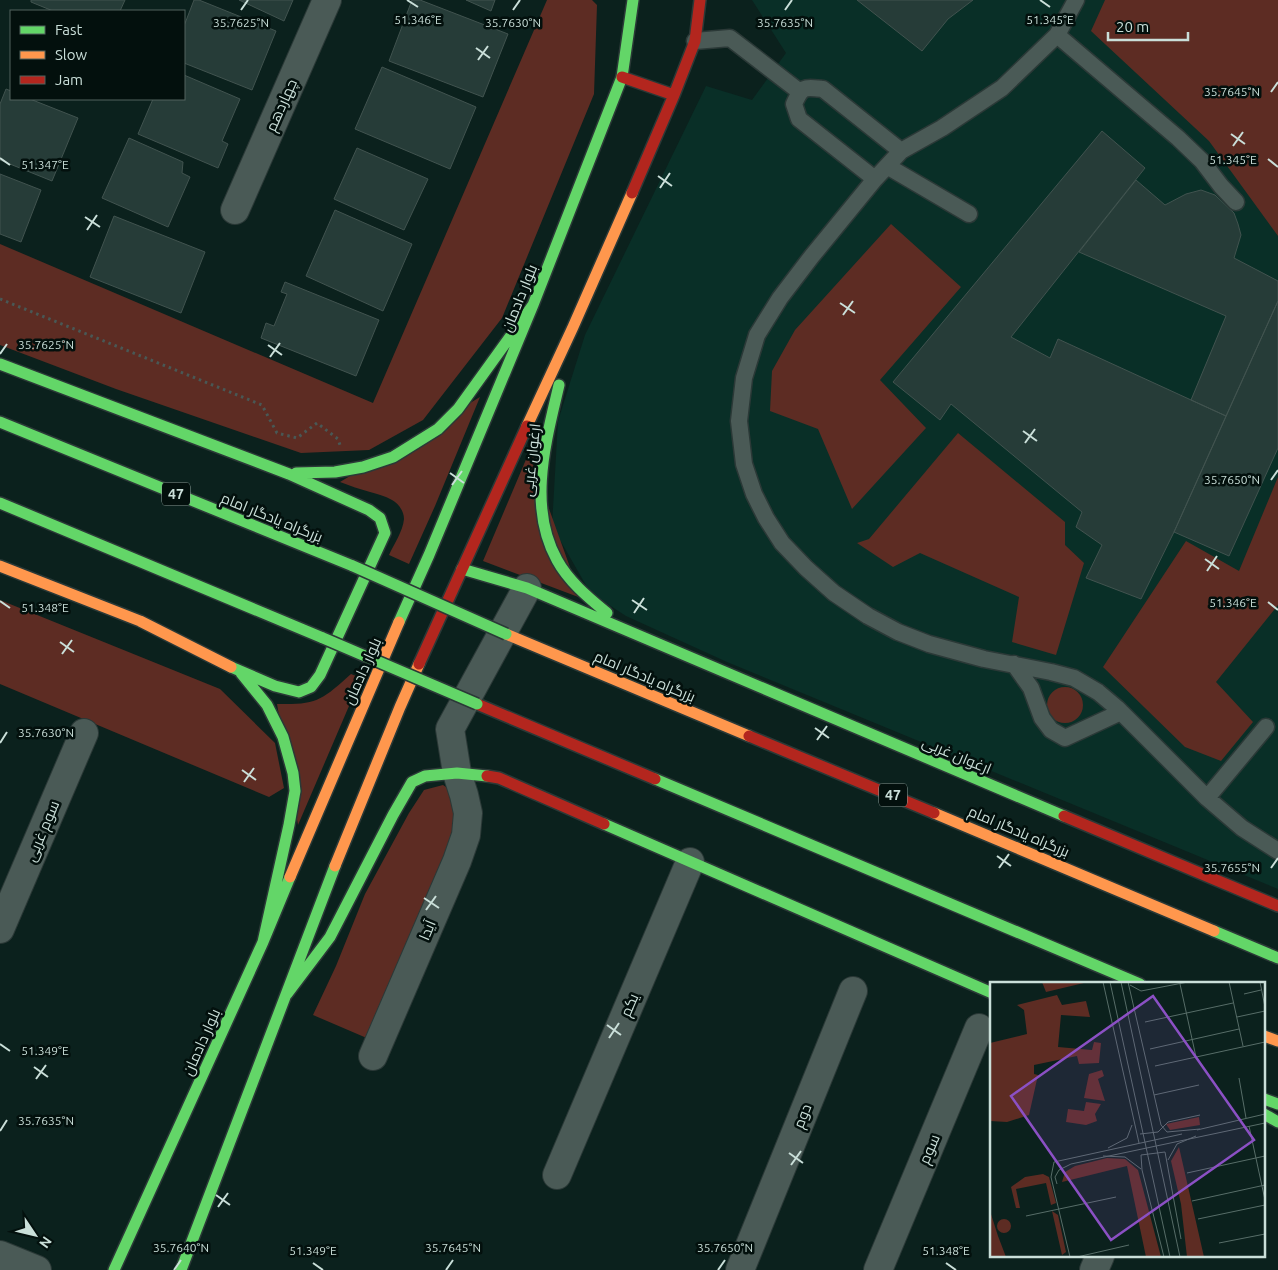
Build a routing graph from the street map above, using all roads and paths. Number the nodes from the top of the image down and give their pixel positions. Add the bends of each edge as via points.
1 (327, 0) edge
2 (633, 0) edge
3 (700, 0) edge
4 (1076, 0) edge
5 (1056, 36) junction
6 (695, 41) junction
7 (622, 77) junction
8 (800, 92) junction
9 (674, 95) junction
10 (901, 151) junction
11 (887, 166) junction
12 (875, 179) junction
13 (1236, 202) dead end
14 (235, 210) dead end
15 (969, 214) dead end
16 (0, 299) edge
17 (533, 305) junction
18 (573, 327) junction
19 (0, 364) edge
20 (0, 422) edge
21 (350, 470) junction
22 (289, 474) junction
23 (0, 503) edge
24 (0, 566) edge
25 (462, 569) junction
26 (528, 588) junction
27 (625, 629) junction
28 (1014, 664) junction
29 (240, 672) junction
30 (1121, 712) junction
31 (1266, 727) dead end
32 (84, 733) dead end
33 (457, 773) junction
34 (1207, 798) junction
35 (1278, 851) edge
36 (690, 862) junction
37 (1278, 906) edge
38 (0, 930) edge
39 (263, 942) junction
40 (1278, 958) edge
41 (1135, 982) edge
42 (853, 991) dead end
43 (990, 992) edge
44 (287, 994) junction
45 (979, 1028) dead end
46 (1266, 1037) edge
47 (1278, 1041) edge
48 (373, 1056) dead end
49 (1266, 1100) edge
50 (1278, 1104) edge
51 (1266, 1115) edge
52 (1278, 1122) edge
53 (557, 1175) dead end
54 (0, 1255) edge
55 (1099, 1258) edge
56 (37, 1270) edge
57 (114, 1270) edge
58 (181, 1270) edge
59 (740, 1270) edge
60 (878, 1270) edge
61 (1094, 1270) edge

1 - 14 street, چهاردهم
2 - 7 main road, بلوار دادمان
3 - 6 main road
4 - 5 lane
5 - 10 lane via 1002,88
5 - 13 lane via 1202,160
6 - 8 lane via 730,38
6 - 9 main road
7 - 9 main road
7 - 17 main road, بلوار دادمان
8 - 10 lane via 809,87 824,89
8 - 12 lane via 794,104 799,119
9 - 18 main road
10 - 11 lane
11 - 12 lane
11 - 15 lane
12 - 28 lane via 780,298 757,335 744,378 738,420 744,464 754,494 782,543 834,593 898,632 929,644
16 - 21 path via 262,406 277,433 297,438 318,423 338,439
17 - 21 main road via 458,409 438,429 393,456
17 - 39 main road, بلوار دادمان
18 - 25 main road
18 - 27 main road, ارغوان غربی via 546,441 541,503 544,523 557,560 567,575
19 - 22 main road
20 - 40 main road, بزرگراه یادگار امام / 47, bridge via 353,566 506,634
21 - 22 main road
22 - 29 main road via 369,510 380,518 385,533 320,675 311,687 298,692
23 - 41 main road, bridge
24 - 29 main road via 140,621
25 - 26 main road, ارغوان غربی
25 - 44 main road via 331,875
26 - 27 main road, ارغوان غربی
26 - 33 street, آیدا via 450,729
27 - 37 main road, ارغوان غربی
28 - 30 lane via 1074,678 1098,692
28 - 30 lane via 1031,688 1042,718 1051,730 1065,738
29 - 39 main road via 267,706 283,737 295,791
30 - 34 lane
31 - 34 lane
32 - 38 street, سوم غربی
33 - 36 main road via 499,778
33 - 44 main road via 425,776 412,782 330,937
33 - 48 street, آیدا via 468,813 466,835
34 - 35 lane via 1242,828
36 - 43 main road
36 - 53 street, یکم
39 - 57 main road, بلوار دادمان
42 - 59 street, دوم
44 - 58 main road
45 - 60 street, سوم
46 - 47 main road
49 - 50 main road
51 - 52 main road
54 - 56 street
55 - 61 street

